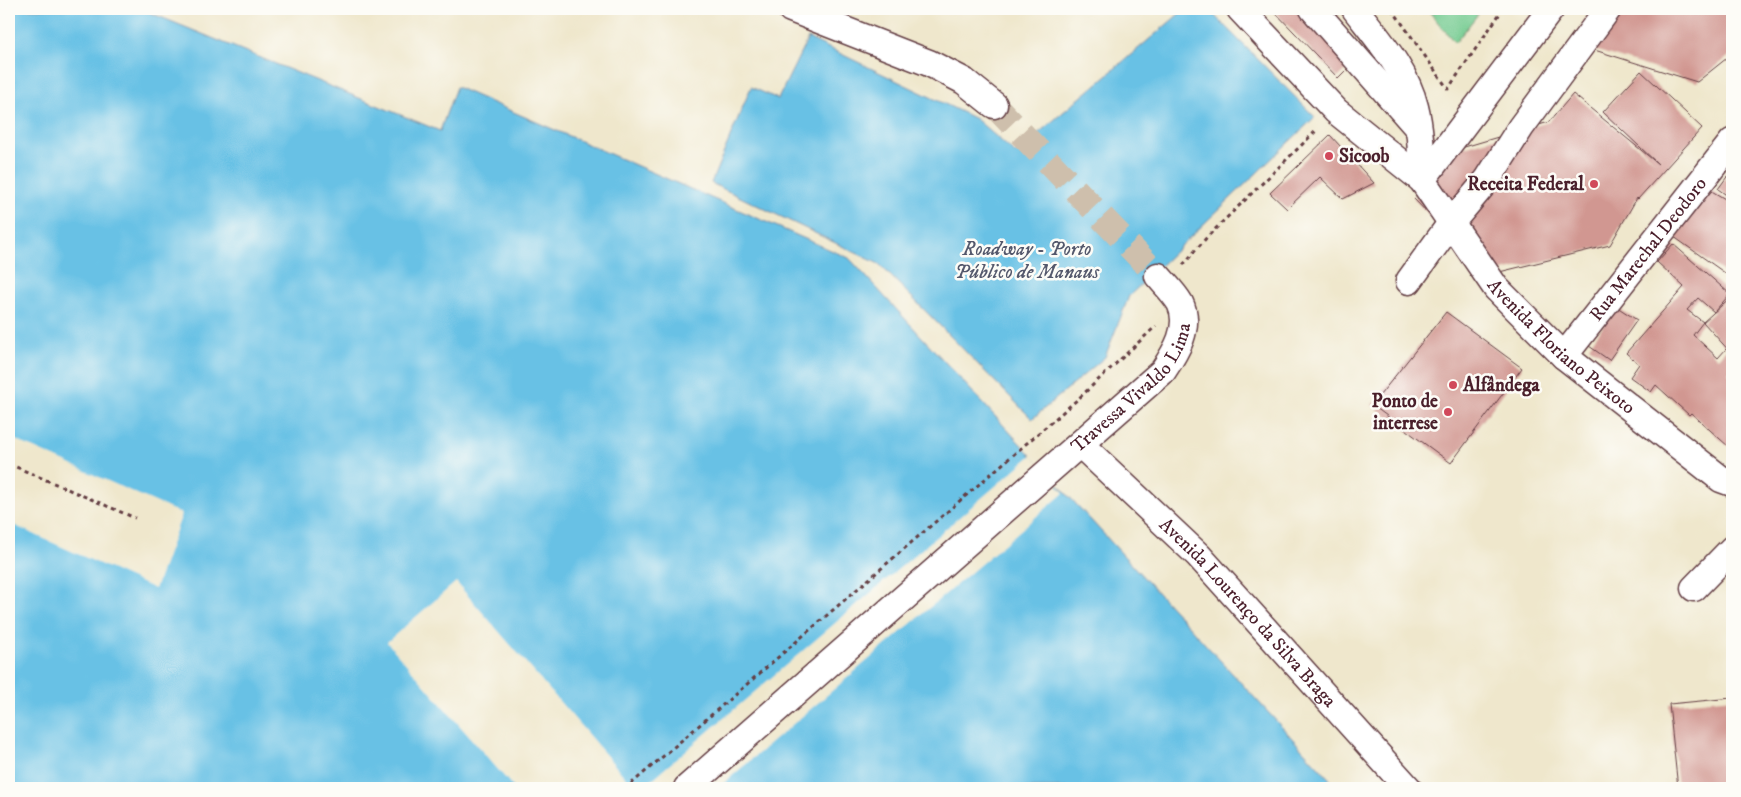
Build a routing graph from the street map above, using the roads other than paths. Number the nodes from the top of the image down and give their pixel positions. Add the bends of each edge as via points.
1 (791, 9) edge
2 (1240, 9) edge
3 (1313, 9) edge
4 (1355, 9) edge
5 (1551, 9) edge
6 (1608, 9) edge
7 (994, 105) tunnel mouth
8 (1419, 130) junction
9 (1732, 142) edge
10 (1422, 180) junction
11 (1451, 223) junction
12 (1158, 276) tunnel mouth
13 (1409, 281) dead end
14 (1564, 356) junction
15 (1080, 444) junction
16 (1730, 480) edge
17 (1732, 549) edge
18 (1694, 588) dead end
19 (687, 788) edge
20 (1408, 788) edge

1 - 7 street via 929,63 964,81
2 - 10 street via 1336,111
3 - 8 street
4 - 8 street via 1404,78 1415,106
5 - 10 street
6 - 11 street via 1521,127 1488,179
8 - 10 street
9 - 14 street, Rua Marechal Deodoro
10 - 11 street, Avenida Floriano Peixoto
11 - 13 street
11 - 14 street, Avenida Floriano Peixoto via 1496,288
12 - 15 street, Travessa Vivaldo Lima via 1180,304 1183,323 1180,346 1163,371
14 - 16 street, Avenida Floriano Peixoto
15 - 19 street, Travessa Vivaldo Lima
15 - 20 street, Avenida Lourenço da Silva Braga via 1198,556
17 - 18 street

